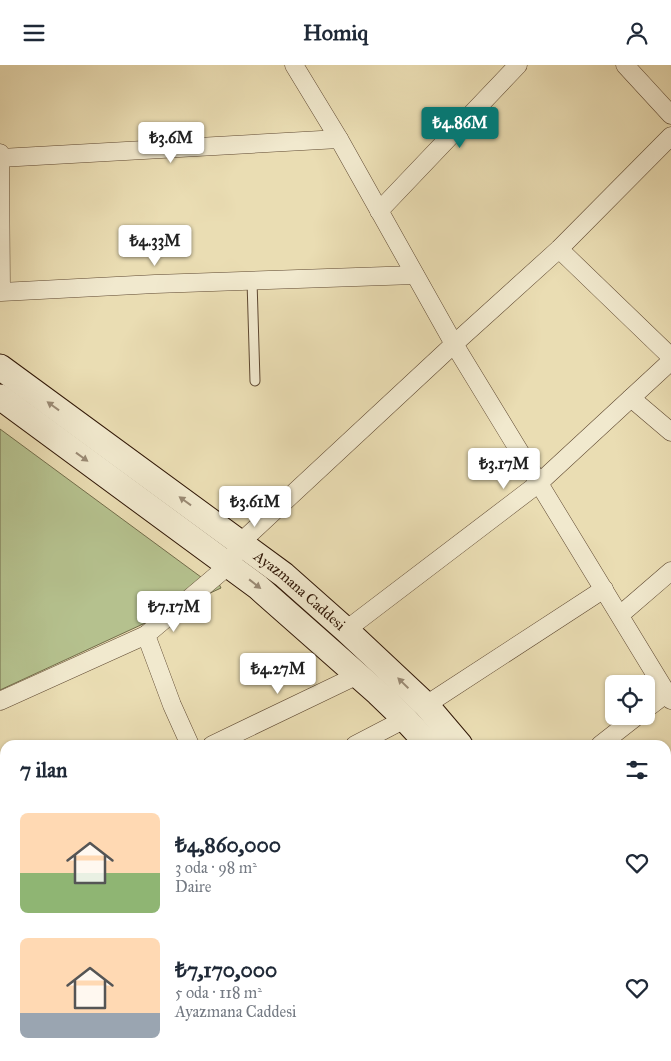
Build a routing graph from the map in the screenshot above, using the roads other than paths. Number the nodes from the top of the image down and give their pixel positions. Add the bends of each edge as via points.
1 (294, 65) edge
2 (518, 65) edge
3 (625, 65) edge
4 (671, 115) edge
5 (671, 136) edge
6 (339, 139) junction
7 (0, 153) edge
8 (0, 158) edge
9 (379, 211) junction
10 (559, 249) junction
11 (415, 275) junction
12 (252, 281) junction
13 (0, 296) edge
14 (454, 344) junction
15 (671, 357) edge
16 (671, 361) edge
17 (0, 367) edge
18 (255, 381) dead end
19 (0, 397) edge
20 (631, 398) junction
21 (671, 432) edge
22 (539, 483) junction
23 (241, 542) junction
24 (229, 565) junction
25 (671, 571) edge
26 (604, 589) junction
27 (620, 615) junction
28 (346, 630) junction
29 (146, 635) junction
30 (358, 675) junction
31 (669, 696) edge
32 (0, 701) edge
33 (655, 704) edge
34 (426, 705) junction
35 (405, 719) junction
36 (626, 725) edge
37 (188, 740) edge
38 (222, 740) edge
39 (365, 740) edge
40 (424, 740) edge
41 (456, 740) edge
42 (606, 740) edge

1 - 6 street
2 - 9 street
3 - 4 street
5 - 10 street
6 - 8 street
6 - 9 street
7 - 8 street
8 - 13 street
9 - 11 street
10 - 14 street
10 - 15 street
11 - 12 street
11 - 14 street
12 - 13 street via 155,284
12 - 18 lane
14 - 22 street
14 - 23 street
16 - 20 street
23 -> 17 main road, Ayazmana Caddesi
19 -> 24 main road, Ayazmana Caddesi
20 - 21 street
20 - 22 street
22 - 26 street
22 - 28 street
23 - 24 street
23 - 28 main road, Ayazmana Caddesi
24 - 29 street
24 -> 30 main road, Ayazmana Caddesi via 286,610
25 - 27 street
26 - 27 street
26 - 34 street
27 - 31 street
34 -> 28 main road, Ayazmana Caddesi
29 - 32 street
29 - 37 street
30 - 35 main road, Ayazmana Caddesi
30 - 38 street
31 - 33 street
34 - 41 main road, Ayazmana Caddesi
35 - 39 street
35 - 40 main road, Ayazmana Caddesi
36 - 42 street

